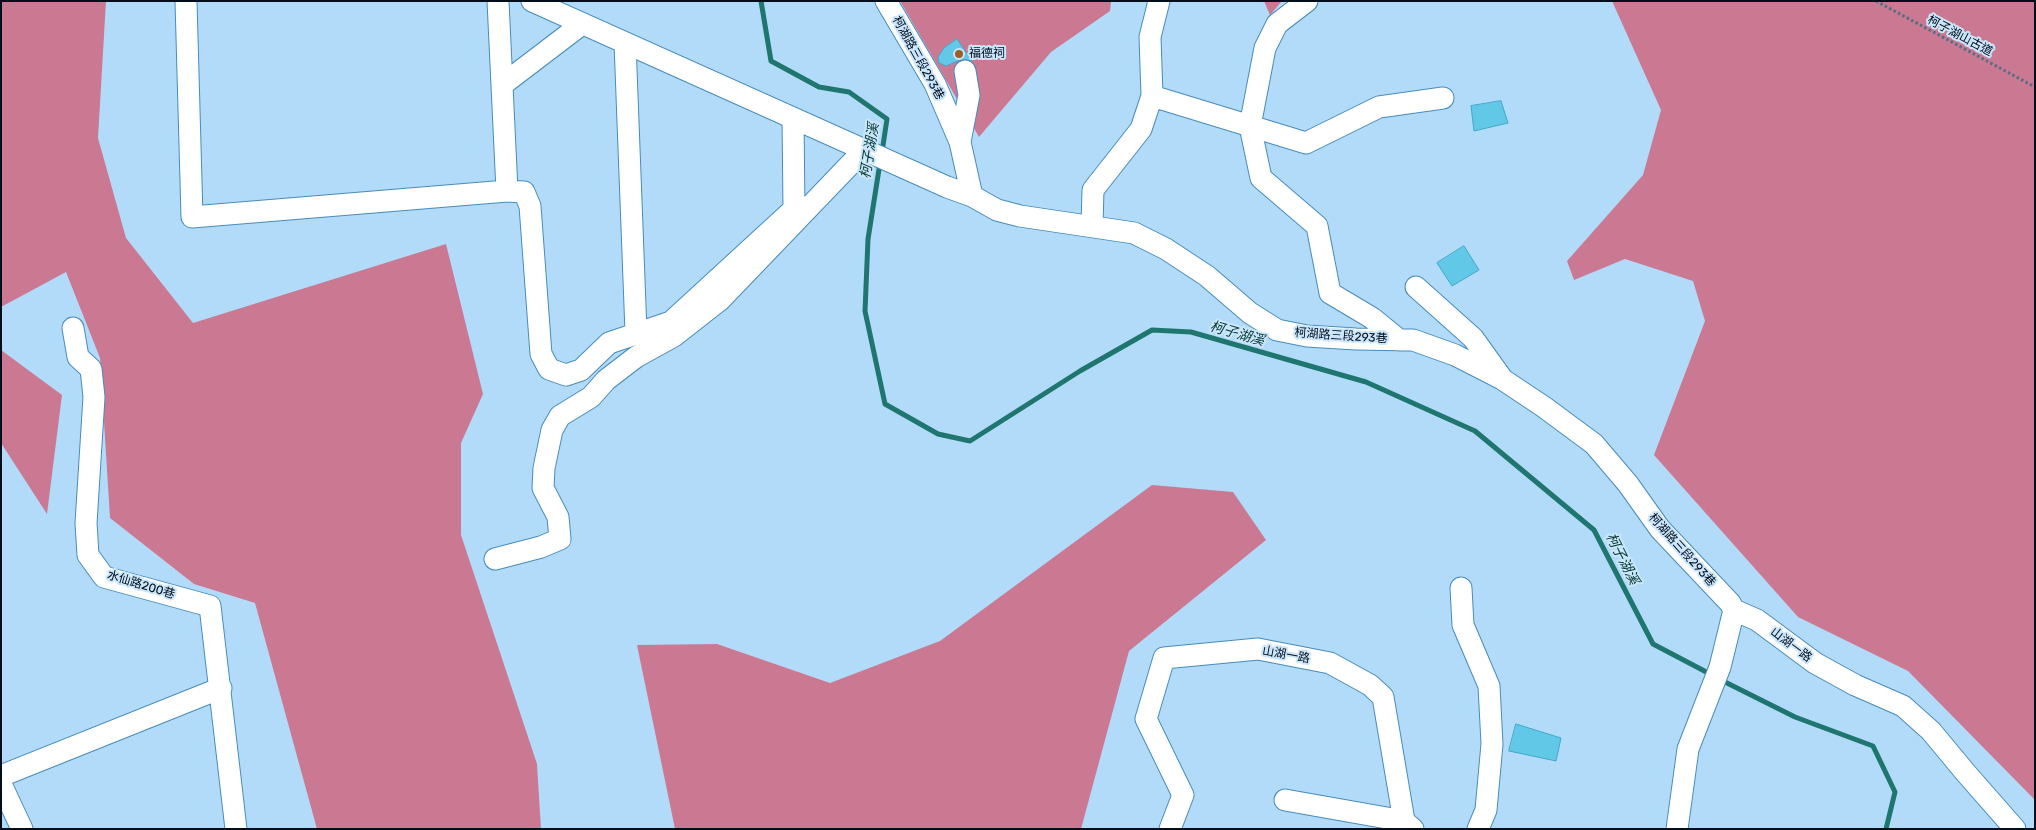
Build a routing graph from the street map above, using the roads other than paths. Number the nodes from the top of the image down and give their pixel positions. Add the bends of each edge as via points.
1 (186, 1) edge
2 (498, 1) edge
3 (532, 1) edge
4 (886, 1) edge
5 (1159, 1) edge
6 (1307, 1) edge
7 (582, 24) junction
8 (625, 43) junction
9 (965, 71) dead end
10 (502, 85) junction
11 (1152, 96) junction
12 (1443, 98) dead end
13 (793, 118) junction
14 (1250, 126) junction
15 (960, 142) junction
16 (864, 150) junction
17 (507, 191) junction
18 (972, 196) junction
19 (1092, 226) junction
20 (1416, 287) dead end
21 (72, 328) dead end
22 (636, 332) junction
23 (1400, 340) junction
24 (1502, 379) junction
25 (495, 559) dead end
26 (1461, 588) dead end
27 (1734, 610) junction
28 (220, 688) junction
29 (1, 776) edge
30 (1, 784) edge
31 (1285, 800) dead end
32 (1409, 825) edge
33 (22, 829) edge
34 (236, 829) edge
35 (1170, 829) edge
36 (1478, 829) edge
37 (1677, 829) edge
38 (2015, 829) edge

1 - 17 street via 192,217
2 - 10 street
3 - 7 street
4 - 15 street, 柯湖路三段293巷 via 935,84
5 - 11 street via 1150,37
6 - 14 street via 1277,24 1265,48
7 - 8 street
7 - 10 street
8 - 13 street
8 - 22 street
9 - 15 street via 969,95
10 - 17 street
11 - 14 street
11 - 19 street via 1141,129 1093,190
12 - 14 street via 1379,107 1306,143
13 - 16 street
13 - 22 street via 794,209 671,322
14 - 23 street via 1261,178 1317,226 1330,293 1372,318
15 - 18 street, 柯湖路三段293巷
16 - 18 street
16 - 25 street via 720,300 674,336 636,357 606,380 591,397 560,416 552,430 543,488 558,516 560,538
17 - 22 street via 524,192 530,206 540,354 549,369 566,375 581,370 609,343
18 - 19 street, 柯湖路三段293巷 via 997,210 1020,216
19 - 23 street, 柯湖路三段293巷 via 1134,233 1166,249 1277,330 1307,336
20 - 24 street via 1473,338
21 - 28 street, 水仙路200巷 via 78,357 91,369 94,397 86,522 88,554 104,577 210,606
23 - 24 street, 柯湖路三段293巷 via 1413,340 1455,355
24 - 27 street, 柯湖路三段293巷 via 1594,444 1660,529
26 - 36 street via 1463,625 1490,686 1491,753 1486,810
27 - 37 street via 1720,667 1688,749
27 - 38 street, 山湖一路 via 1757,620 1815,663 1903,706 1931,731
28 - 29 street
28 - 34 street, 水仙路200巷
30 - 33 street
31 - 32 street
32 - 35 street, 山湖一路 via 1383,697 1370,685 1330,663 1258,649 1164,658 1146,719 1183,795

